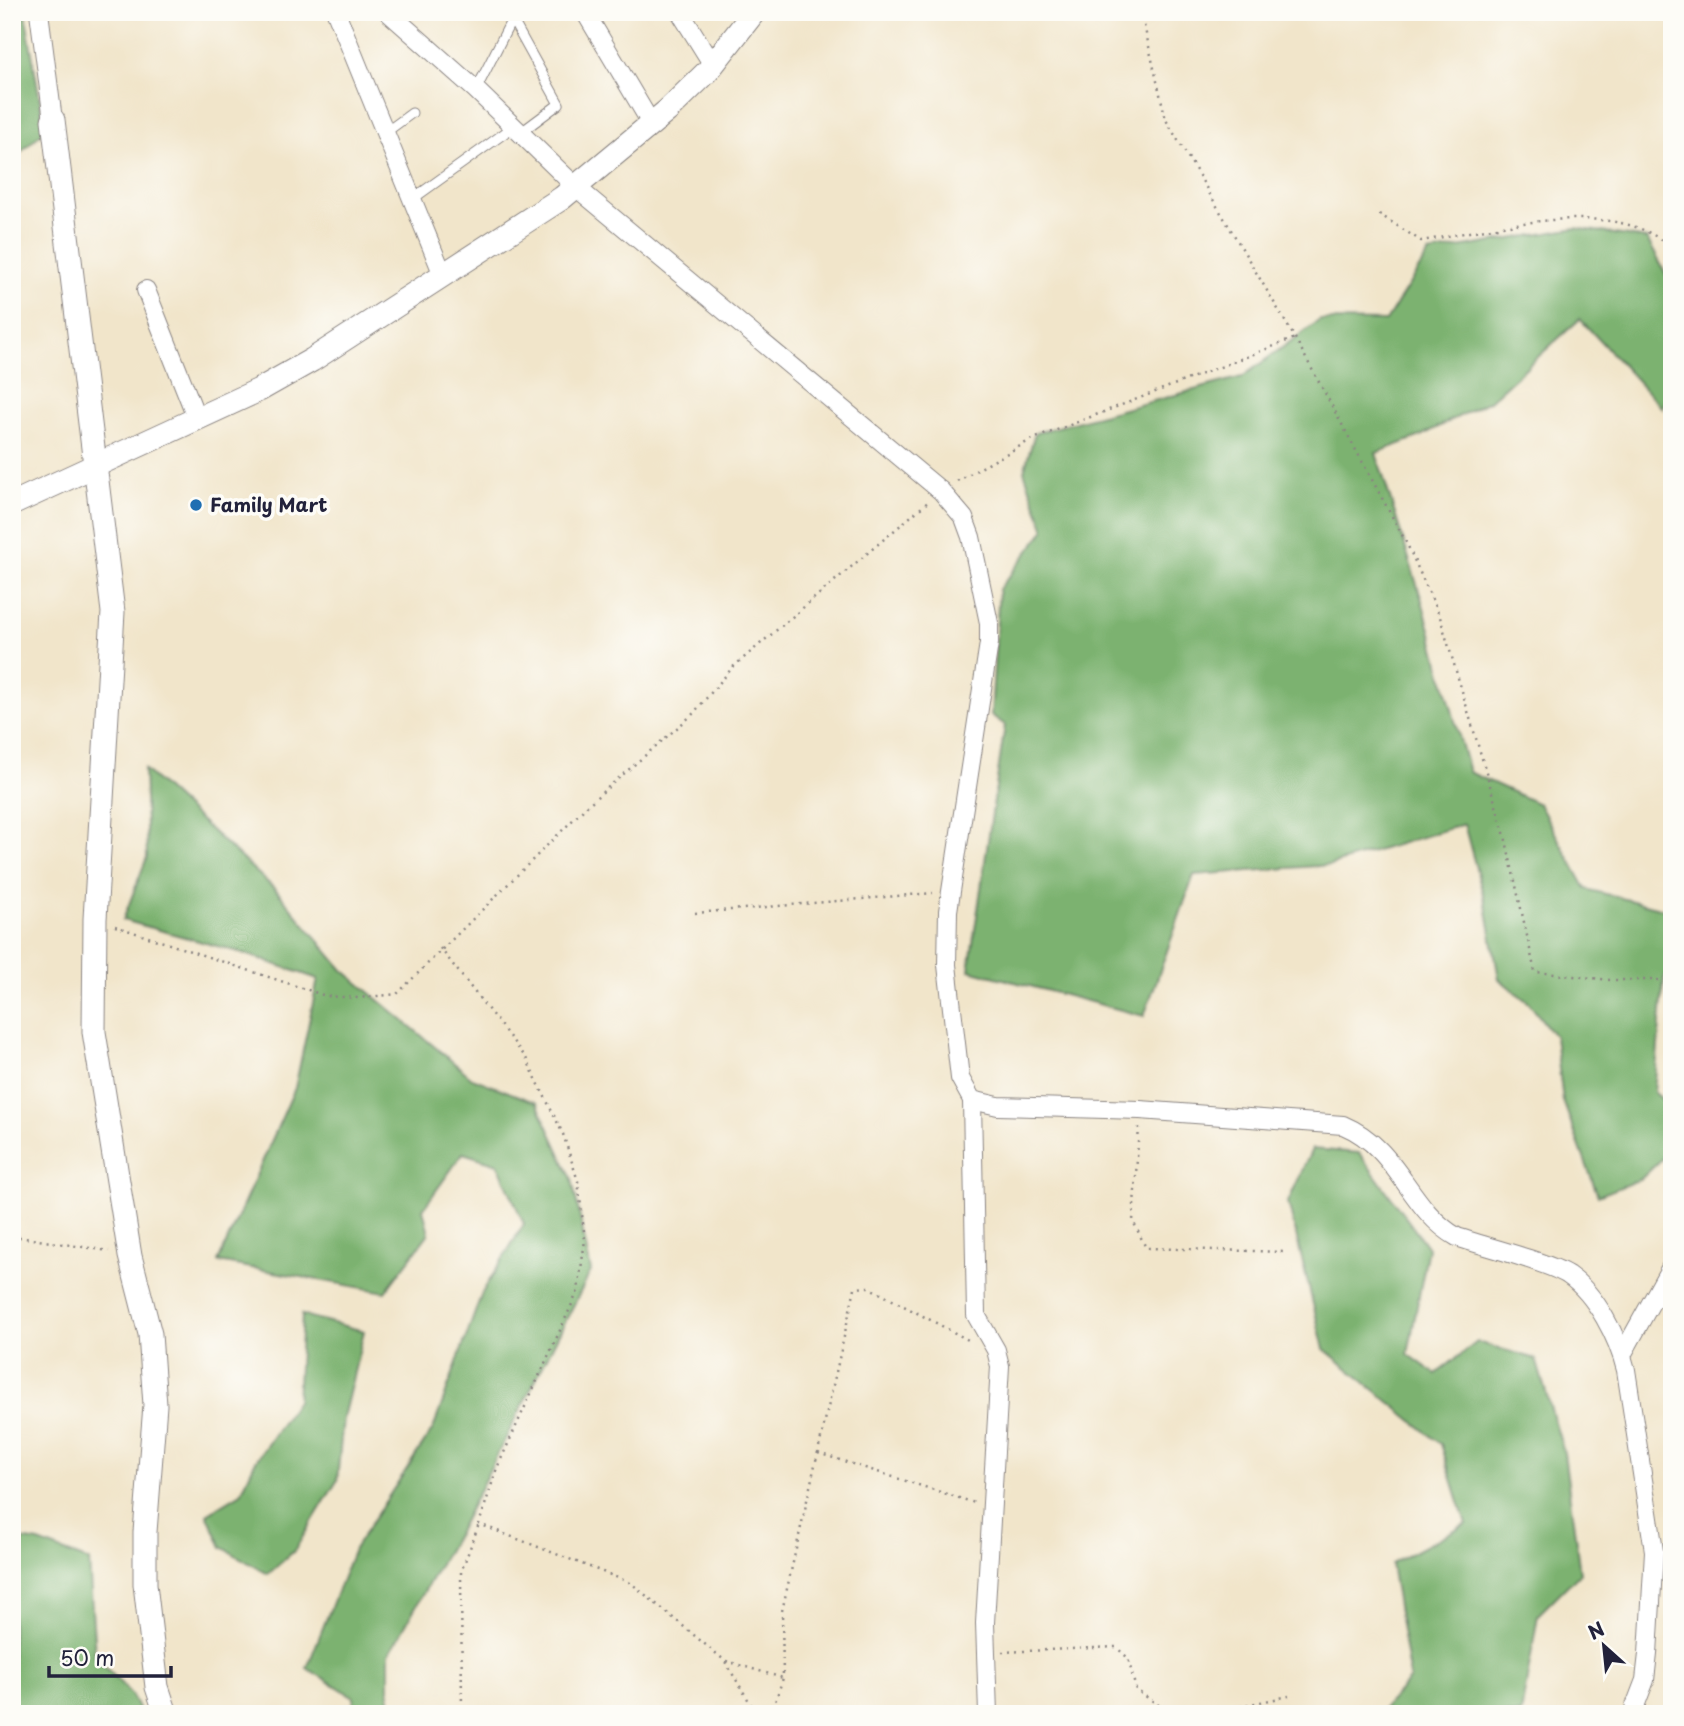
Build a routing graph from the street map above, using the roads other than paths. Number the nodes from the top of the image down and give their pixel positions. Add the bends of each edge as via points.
1 (39, 12) edge
2 (336, 12) edge
3 (388, 12) edge
4 (585, 12) edge
5 (680, 12) edge
6 (754, 12) edge
7 (713, 65) junction
8 (476, 90) junction
9 (412, 113) dead end
10 (53, 121) joint
11 (652, 125) junction
12 (517, 130) junction
13 (386, 132) junction
14 (577, 188) junction
15 (414, 198) junction
16 (443, 275) junction
17 (146, 290) dead end
18 (197, 419) junction
19 (95, 466) junction
20 (12, 504) edge
21 (972, 1100) junction
22 (1672, 1265) edge
23 (1622, 1355) junction
24 (166, 1714) edge
25 (988, 1714) edge
26 (1632, 1714) edge

1 - 10 street
2 - 13 street
3 - 8 street
4 - 11 street
5 - 7 street
6 - 7 street
7 - 11 street
8 - 12 street
8 - 12 lane via 512,19 559,104
9 - 13 lane
10 - 19 street
11 - 14 street
12 - 14 street
12 - 15 lane
13 - 15 street
14 - 16 street
14 - 21 street via 941,491 964,518 989,623 950,891 947,965 960,1078
15 - 16 street
16 - 18 street via 312,360
17 - 18 street
18 - 19 street
19 - 20 street
19 - 24 street via 113,612 95,919 94,1032 130,1256 150,1334 155,1405 145,1584 157,1687
21 - 23 street via 998,1106 1323,1121 1359,1132 1390,1159 1422,1208 1445,1230 1566,1273 1582,1286
21 - 25 street via 976,1315 1000,1366 985,1652
22 - 23 street
23 - 26 street via 1654,1551 1645,1680

